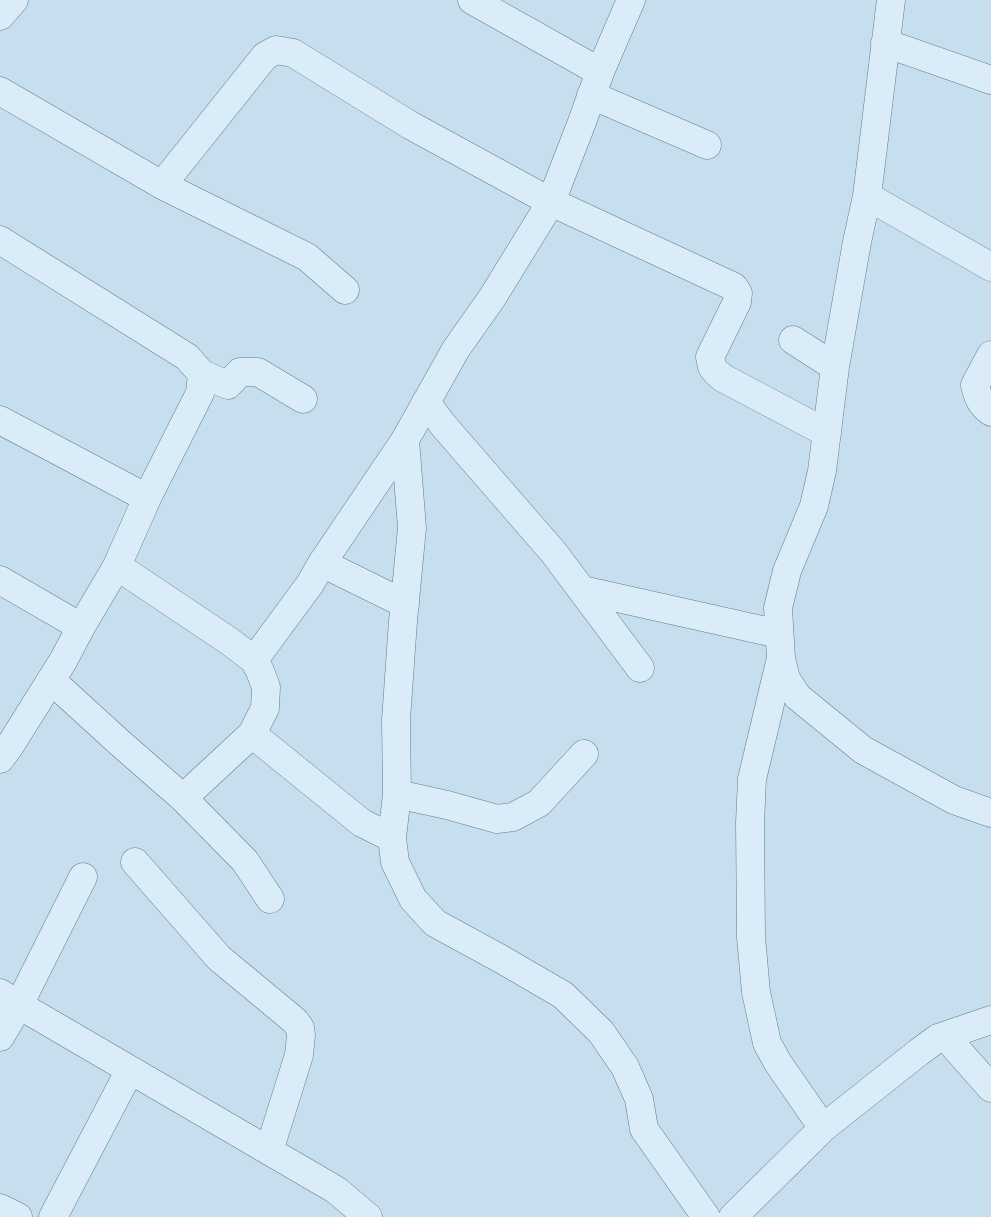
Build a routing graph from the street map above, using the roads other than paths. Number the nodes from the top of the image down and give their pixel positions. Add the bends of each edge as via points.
1 (14, 0) edge
2 (472, 0) edge
3 (631, 0) edge
4 (891, 0) edge
5 (0, 16) edge
6 (885, 43) junction
7 (991, 80) edge
8 (595, 83) junction
9 (0, 91) edge
10 (707, 146) dead end
11 (162, 185) junction
12 (867, 196) junction
13 (552, 202) junction
14 (0, 240) edge
15 (991, 267) edge
16 (345, 290) dead end
17 (793, 340) dead end
18 (991, 355) edge
19 (835, 367) junction
20 (202, 374) junction
21 (303, 399) dead end
22 (426, 402) junction
23 (991, 412) edge
24 (0, 420) edge
25 (827, 433) junction
26 (405, 440) junction
27 (147, 498) junction
28 (322, 563) junction
29 (116, 566) junction
30 (0, 580) edge
31 (582, 590) junction
32 (405, 604) junction
33 (81, 627) junction
34 (780, 646) junction
35 (254, 660) junction
36 (640, 668) dead end
37 (51, 680) junction
38 (252, 734) junction
39 (584, 754) dead end
40 (0, 759) edge
41 (397, 794) junction
42 (183, 798) junction
43 (991, 813) edge
44 (392, 838) junction
45 (135, 862) dead end
46 (84, 877) dead end
47 (270, 898) dead end
48 (9, 999) edge
49 (991, 1020) edge
50 (945, 1036) junction
51 (0, 1037) edge
52 (130, 1070) junction
53 (991, 1088) edge
54 (823, 1128) junction
55 (269, 1151) junction
56 (0, 1208) edge
57 (18, 1217) edge
58 (53, 1217) edge
59 (368, 1217) edge
60 (706, 1217) edge
61 (732, 1217) edge

1 - 5 street
2 - 8 street
3 - 8 street
4 - 6 street
6 - 7 street
6 - 12 street
8 - 10 street
8 - 13 street
9 - 11 street
11 - 13 street via 265,56 276,50 293,53 410,125
11 - 16 street via 307,257
12 - 15 street
12 - 19 street
13 - 22 street via 456,349
13 - 25 street via 734,286 738,293 737,302 710,356 712,367 723,378
14 - 20 street via 187,357
17 - 19 street
18 - 23 street via 975,385 978,398
19 - 25 street
20 - 21 street via 228,385 240,372 258,372
20 - 27 street via 200,393
22 - 26 street
22 - 31 street via 554,552
24 - 27 street
25 - 34 street via 814,506 787,571 778,608
26 - 28 street
26 - 32 street via 412,528
27 - 29 street
28 - 32 street
28 - 35 street
29 - 33 street
29 - 35 street
30 - 33 street
31 - 34 street
31 - 36 street
32 - 41 street via 396,720
33 - 37 street
34 - 43 street via 786,679 798,697 863,750 954,800
34 - 54 street via 752,779 751,937 756,992 768,1042 778,1063
35 - 38 street via 266,687 265,708
37 - 40 street
37 - 42 street
38 - 42 street
38 - 44 street via 362,823
39 - 41 street via 539,803 513,817 496,819 447,804
41 - 44 street
42 - 47 street via 245,861
44 - 60 street via 395,862 413,899 434,923 563,995 601,1032 625,1067 639,1099 644,1128
45 - 55 street via 219,958 300,1028 299,1055
46 - 48 street
48 - 51 street
48 - 52 street
49 - 50 street
50 - 53 street
50 - 54 street via 918,1052
52 - 55 street
52 - 58 street
54 - 61 street
55 - 59 street via 336,1190
56 - 57 street

